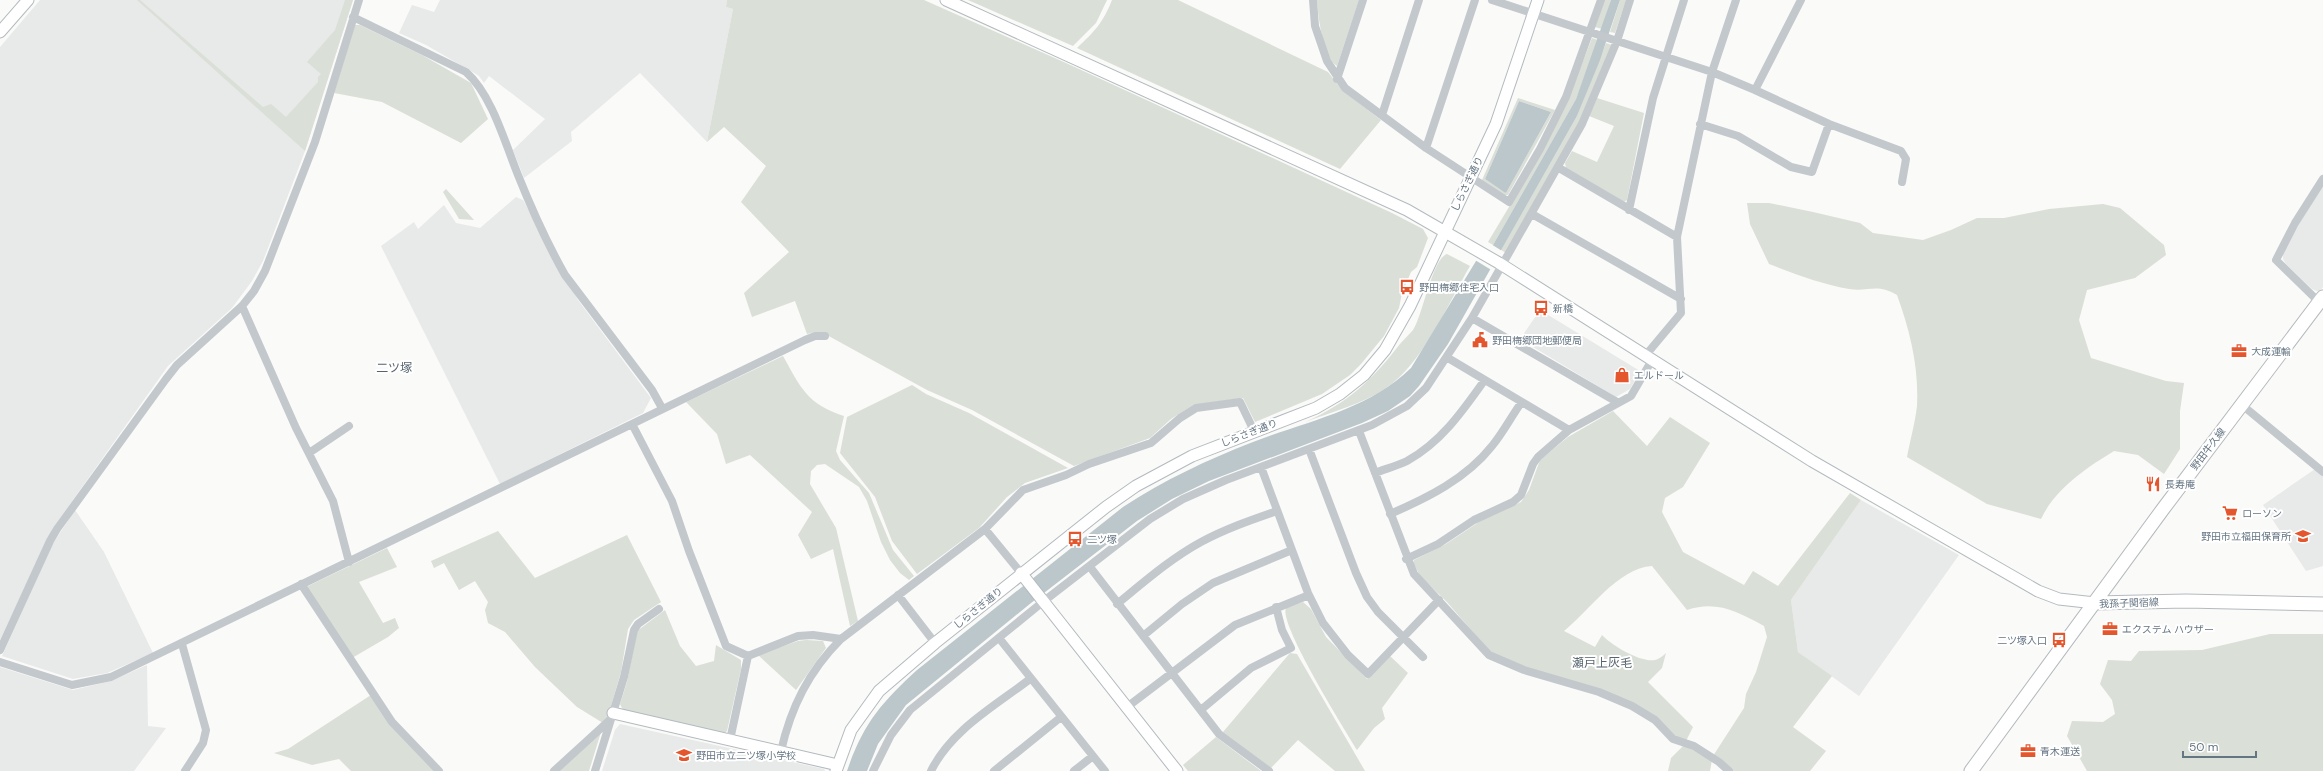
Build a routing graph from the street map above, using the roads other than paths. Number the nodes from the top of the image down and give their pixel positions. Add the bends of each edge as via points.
1 (28, 0) edge
2 (359, 0) edge
3 (946, 0) edge
4 (1313, 0) edge
5 (1363, 0) edge
6 (1419, 0) edge
7 (1475, 0) edge
8 (1492, 0) edge
9 (1538, 0) edge
10 (1601, 0) edge
11 (1630, 0) edge
12 (1684, 0) edge
13 (1736, 0) edge
14 (1801, 0) edge
15 (1534, 14) junction
16 (353, 17) junction
17 (0, 32) edge
18 (1591, 32) junction
19 (1617, 41) junction
20 (1666, 56) junction
21 (1712, 72) junction
22 (1337, 79) junction
23 (1755, 90) junction
24 (1382, 115) junction
25 (1700, 124) junction
26 (1829, 124) junction
27 (1426, 148) junction
28 (1558, 168) junction
29 (1470, 177) junction
30 (2323, 179) edge
31 (1902, 182) dead end
32 (1630, 210) junction
33 (1532, 214) junction
34 (1444, 230) junction
35 (1677, 237) junction
36 (1501, 265) junction
37 (1681, 299) junction
38 (2321, 299) edge
39 (242, 306) junction
40 (1472, 318) junction
41 (825, 336) dead end
42 (1448, 358) junction
43 (1648, 358) junction
44 (1484, 381) junction
45 (1617, 402) junction
46 (1521, 403) junction
47 (2242, 405) junction
48 (662, 408) junction
49 (632, 424) junction
50 (349, 426) dead end
51 (1569, 430) junction
52 (1254, 431) junction
53 (1359, 431) junction
54 (1310, 449) junction
55 (309, 453) junction
56 (1261, 468) junction
57 (2323, 472) edge
58 (1375, 473) junction
59 (1277, 511) junction
60 (1390, 514) junction
61 (985, 529) junction
62 (1292, 550) junction
63 (1406, 559) junction
64 (349, 562) junction
65 (1090, 567) junction
66 (1024, 577) junction
67 (301, 584) junction
68 (898, 595) junction
69 (1309, 595) junction
70 (1042, 599) junction
71 (1439, 600) junction
72 (2096, 603) junction
73 (1117, 604) junction
74 (2323, 604) edge
75 (1276, 607) junction
76 (659, 609) dead end
77 (1143, 636) junction
78 (1402, 637) junction
79 (841, 638) junction
80 (999, 638) junction
81 (935, 643) junction
82 (182, 644) junction
83 (0, 650) edge
84 (748, 656) junction
85 (1423, 657) dead end
86 (0, 662) edge
87 (1173, 673) junction
88 (1030, 679) junction
89 (1128, 708) junction
90 (1202, 709) junction
91 (612, 716) junction
92 (1061, 717) junction
93 (730, 740) junction
94 (781, 751) junction
95 (1093, 756) junction
96 (837, 768) edge
97 (185, 771) edge
98 (439, 771) edge
99 (554, 771) edge
100 (595, 771) edge
101 (873, 771) edge
102 (931, 771) edge
103 (994, 771) edge
104 (1074, 771) edge
105 (1105, 771) edge
106 (1177, 771) edge
107 (1269, 771) edge
108 (1729, 771) edge
109 (1970, 771) edge

1 - 17 street
2 - 16 street
3 - 34 street via 1407,210
4 - 22 street via 1315,26 1327,61
5 - 22 street
6 - 24 street
7 - 27 street
8 - 15 street
9 - 15 street, しらさぎ通り
10 - 18 street
11 - 19 street
12 - 20 street
13 - 21 street
14 - 23 street
15 - 18 street
15 - 29 street, しらさぎ通り via 1496,124
16 - 39 street via 315,142 265,271
16 - 48 street via 466,72 476,81 487,100 532,211 565,276 652,390
18 - 19 street
18 - 29 street via 1566,97 1509,202
19 - 20 street
19 - 28 street via 1582,124
20 - 21 street
20 - 32 street via 1653,98
21 - 23 street
21 - 25 street
22 - 24 street via 1345,88
23 - 26 street
24 - 27 street
25 - 26 street via 1738,136 1791,167 1812,172
25 - 35 street
26 - 31 street via 1901,151 1906,159
27 - 29 street
28 - 32 street
28 - 33 street
29 - 34 street, しらさぎ通り
30 - 38 street via 2295,223 2276,260
32 - 35 street
33 - 36 street
33 - 37 street
34 - 36 street
34 - 52 street, しらさぎ通り via 1399,326 1385,350 1364,375 1340,394 1316,408
35 - 37 street
36 - 40 street
36 - 43 street
37 - 43 street via 1681,313
38 - 47 main road, 野田牛久線
39 - 55 street
39 - 83 street via 177,365 57,529
40 - 42 street
40 - 45 street
41 - 48 street via 805,340
42 - 44 street
42 - 53 street via 1426,388 1407,406
43 - 45 street via 1631,396
43 - 72 street via 1812,461 2038,591 2059,598
44 - 46 street
44 - 58 street via 1459,417 1431,445 1406,461
45 - 51 street
46 - 51 street
46 - 60 street via 1492,447 1476,463 1444,487
47 - 57 street
47 - 72 main road, 野田牛久線 via 2163,508
48 - 49 street
49 - 64 street
49 - 84 street via 672,501 726,646
50 - 55 street
51 - 63 street via 1538,457 1521,495 1513,502 1474,520 1438,544
52 - 61 street via 1240,402 1196,408 1150,444 1023,490
52 - 66 street, しらさぎ通り via 1192,456 1136,486 1106,507
53 - 54 street
53 - 58 street
54 - 56 street
54 - 78 street via 1367,597
55 - 64 street via 333,501
56 - 59 street
56 - 65 street via 1183,499 1126,536
58 - 60 street
59 - 62 street
59 - 73 street via 1201,542 1168,563
60 - 63 street
61 - 66 street
61 - 68 street
62 - 69 street
62 - 77 street via 1213,583
63 - 71 street via 1416,578
64 - 67 street
65 - 70 street
65 - 73 street
66 - 70 street
66 - 81 street, しらさぎ通り
67 - 82 street
67 - 98 street via 392,722
68 - 79 street
68 - 81 street
69 - 75 street
69 - 78 street via 1333,638 1368,674
70 - 80 street
70 - 89 street
71 - 78 street
71 - 108 street via 1490,655 1524,670 1599,692 1632,706 1655,720 1673,739 1694,746
72 - 74 main road, 我孫子関宿線 via 2186,601
72 - 109 main road, 我孫子関宿線
73 - 77 street
75 - 87 street via 1235,625
75 - 90 street via 1282,630 1291,648 1251,668
76 - 91 street via 638,624 634,630
77 - 87 street
78 - 85 street
79 - 84 street via 798,636
79 - 94 street via 808,678 788,722
80 - 88 street
80 - 101 street via 910,710 891,734
81 - 96 street, しらさぎ通り via 879,691 866,707 851,730
82 - 86 street via 110,677 72,685
82 - 97 street via 206,730 203,743
84 - 93 street
87 - 89 street
87 - 90 street
88 - 92 street
88 - 102 street via 964,729 945,748
89 - 106 street
90 - 107 street via 1220,734
91 - 93 street
91 - 99 street
91 - 100 street
92 - 95 street
92 - 103 street
93 - 94 street
94 - 96 street
95 - 104 street
95 - 105 street

